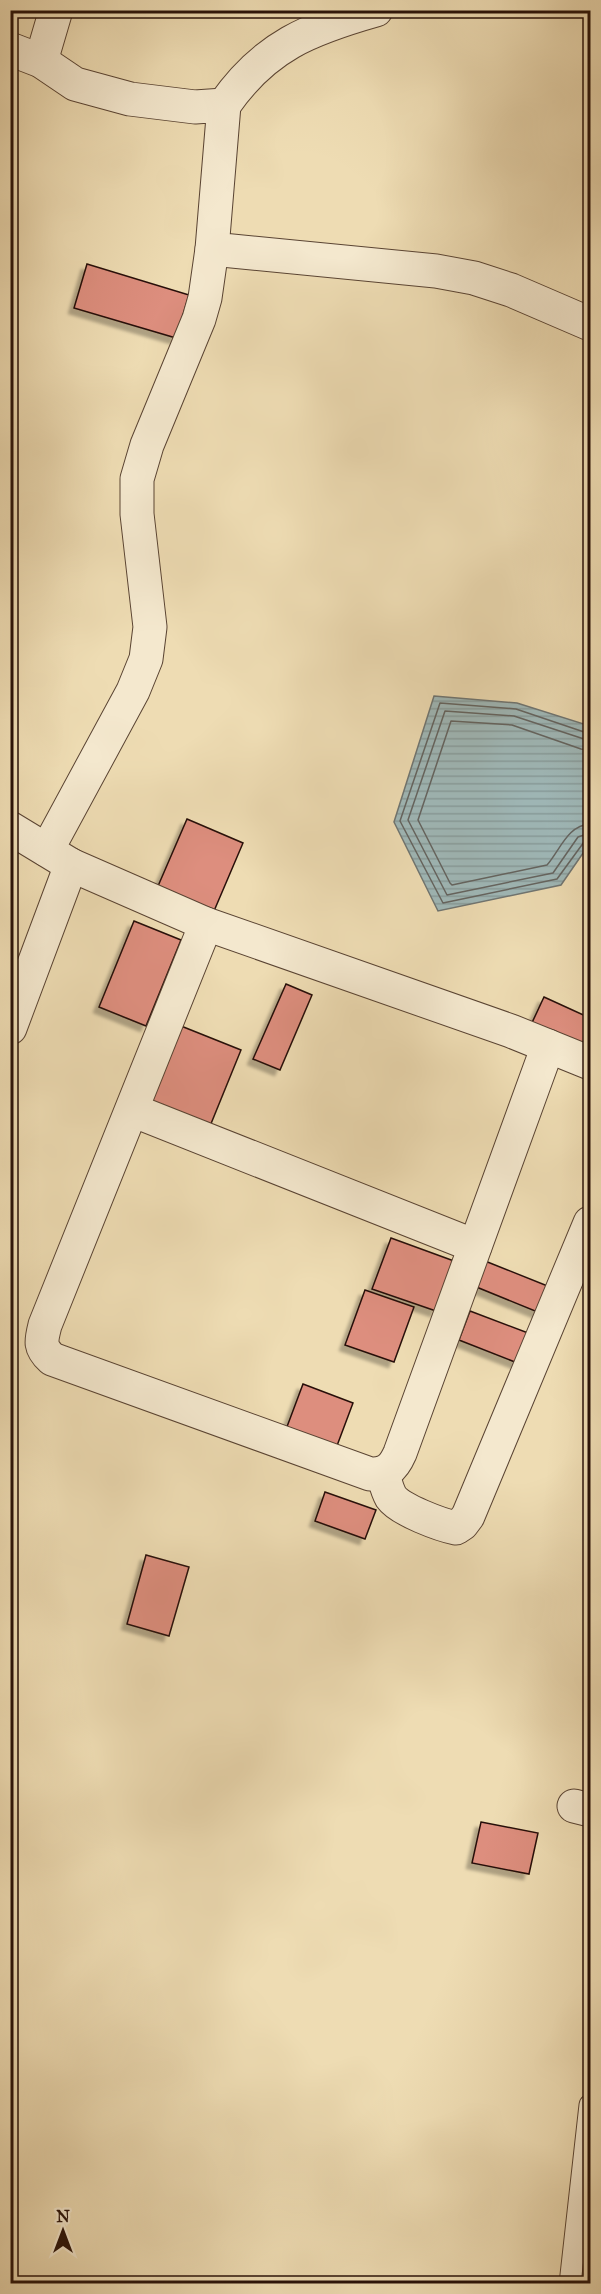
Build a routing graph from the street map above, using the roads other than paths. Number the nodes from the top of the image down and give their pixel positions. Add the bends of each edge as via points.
1 (56, 10) edge
2 (376, 10) edge
3 (10, 49) edge
4 (41, 61) junction
5 (224, 105) junction
6 (212, 249) junction
7 (591, 324) edge
8 (10, 828) edge
9 (59, 858) junction
10 (206, 924) junction
11 (10, 1028) edge
12 (548, 1046) junction
13 (591, 1063) edge
14 (132, 1110) junction
15 (591, 1223) edge
16 (475, 1246) junction
17 (383, 1474) junction
18 (591, 2105) edge
19 (570, 2283) edge

1 - 4 street
2 - 5 street via 332,23 281,46 257,64
3 - 4 street
4 - 5 street via 75,84 130,99 195,107
5 - 6 street
6 - 7 street via 436,270 511,290
6 - 9 street via 199,319 137,479 137,514 150,627 146,659
8 - 9 street
9 - 10 street
9 - 11 street
10 - 12 street
10 - 14 street
12 - 13 street
12 - 16 street
14 - 16 street
14 - 17 street via 45,1325 43,1351 52,1359 347,1466
15 - 17 street via 462,1524 456,1528 447,1526 400,1505 392,1498
16 - 17 street via 400,1453 394,1466
18 - 19 lane

